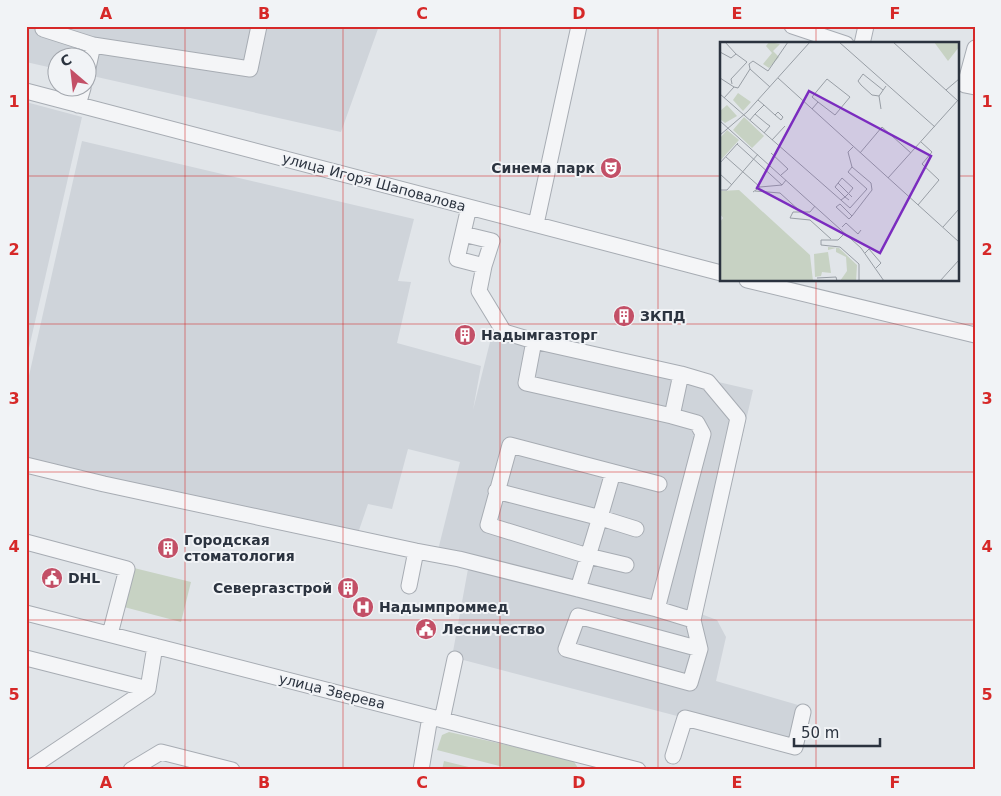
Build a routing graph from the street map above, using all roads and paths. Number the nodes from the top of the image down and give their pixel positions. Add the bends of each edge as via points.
1 (44, 26) edge
2 (259, 26) edge
3 (579, 26) edge
4 (792, 26) edge
5 (866, 26) edge
6 (840, 42) edge
7 (862, 42) edge
8 (93, 45) junction
9 (92, 48) edge
10 (975, 48) edge
11 (975, 87) edge
12 (26, 91) edge
13 (80, 98) edge
14 (78, 105) junction
15 (469, 207) junction
16 (536, 224) junction
17 (463, 234) junction
18 (484, 266) junction
19 (720, 273) edge
20 (755, 281) edge
21 (800, 287) edge
22 (975, 335) edge
23 (534, 341) junction
24 (682, 374) junction
25 (672, 416) junction
26 (26, 465) edge
27 (613, 472) junction
28 (659, 484) dead end
29 (496, 491) junction
30 (601, 518) junction
31 (636, 529) dead end
32 (26, 542) edge
33 (416, 551) junction
34 (588, 556) junction
35 (626, 565) dead end
36 (409, 586) dead end
37 (578, 589) junction
38 (657, 609) junction
39 (26, 613) edge
40 (693, 620) junction
41 (110, 634) junction
42 (155, 646) junction
43 (700, 649) junction
44 (26, 658) edge
45 (455, 659) dead end
46 (148, 689) junction
47 (803, 712) dead end
48 (436, 718) junction
49 (161, 752) junction
50 (673, 756) dead end
51 (27, 770) edge
52 (132, 770) edge
53 (155, 770) edge
54 (232, 770) edge
55 (421, 770) edge
56 (638, 770) edge

1 - 8 street via 44,29
2 - 8 street via 250,69
3 - 16 street
4 - 6 street
5 - 7 street
8 - 9 street
10 - 11 street via 965,85
12 - 14 street, улица Игоря Шаповалова
13 - 14 street
14 - 15 street, улица Игоря Шаповалова
15 - 16 street, улица Игоря Шаповалова
15 - 17 street
16 - 19 street, улица Игоря Шаповалова
17 - 18 street via 457,260
17 - 18 street via 492,241
18 - 23 street via 479,291 504,332
20 - 21 street
21 - 22 street
23 - 24 street
23 - 25 street via 526,383
24 - 25 street
24 - 40 street via 708,382 738,418
25 - 38 street via 697,424 703,434
26 - 33 street
27 - 28 street
27 - 29 street via 510,445
27 - 30 street
29 - 30 street
29 - 34 street via 488,525
30 - 31 street
30 - 34 street
32 - 41 street via 127,569
33 - 36 street
33 - 37 street
34 - 35 street
34 - 37 street
37 - 38 street
38 - 40 street
39 - 41 street, улица Зверева
40 - 43 street
41 - 42 street, улица Зверева
42 - 46 street
42 - 48 street, улица Зверева
43 - 43 street via 578,616 566,649 690,683
44 - 46 street
45 - 48 street
46 - 51 street
47 - 50 street via 795,746 685,718
48 - 55 street
48 - 56 street, улица Зверева
49 - 52 street
49 - 53 street
49 - 54 street

